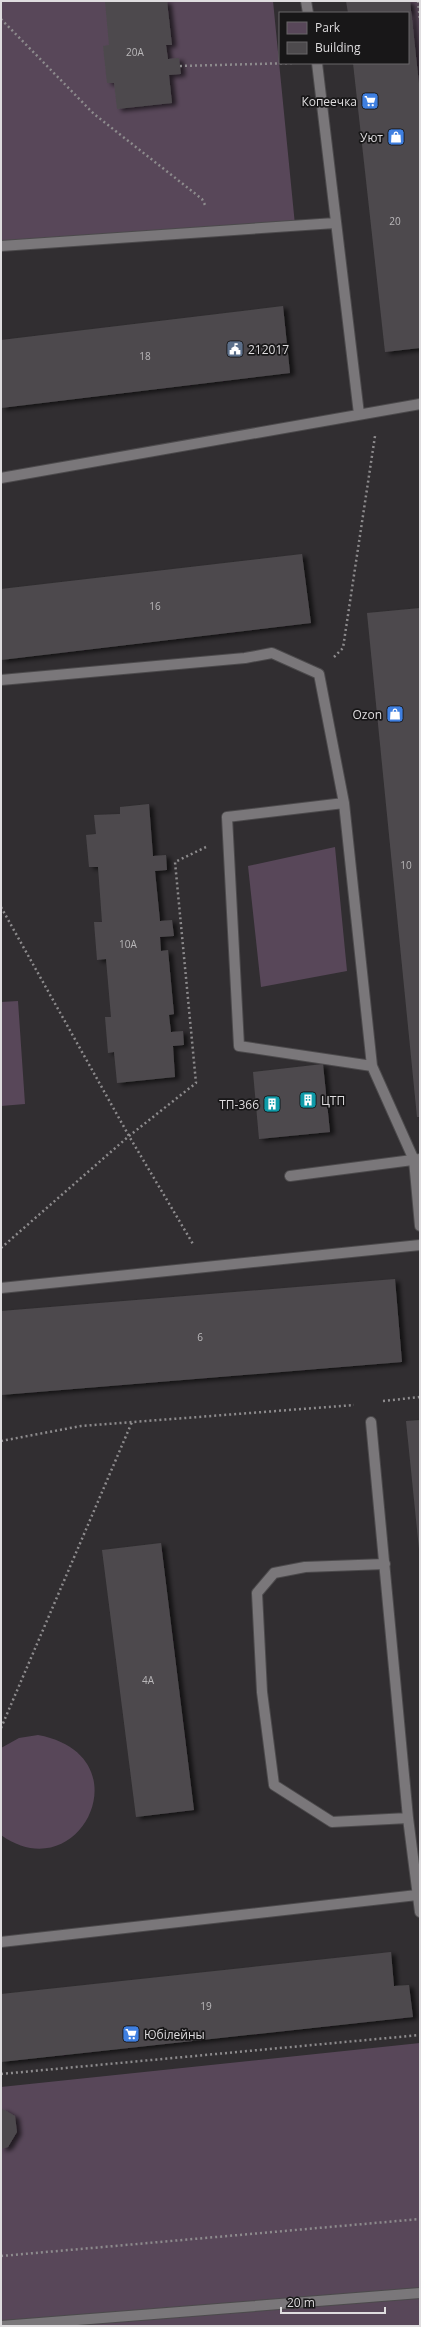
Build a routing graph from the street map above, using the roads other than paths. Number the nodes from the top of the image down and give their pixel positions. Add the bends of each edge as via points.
1 (306, 1) edge
2 (308, 12) edge
3 (316, 64) edge
4 (335, 223) junction
5 (1, 246) edge
6 (420, 404) edge
7 (359, 414) junction
8 (1, 478) edge
9 (1, 680) edge
10 (344, 803) junction
11 (372, 1066) junction
12 (417, 1159) edge
13 (290, 1176) dead end
14 (420, 1226) edge
15 (420, 1245) edge
16 (1, 1288) edge
17 (371, 1422) dead end
18 (386, 1564) junction
19 (408, 1818) junction
20 (416, 1895) junction
21 (420, 1912) edge
22 (1, 1942) edge
23 (420, 2293) edge
24 (1, 2326) edge

1 - 2 lane
3 - 4 lane
4 - 5 lane
4 - 7 lane
6 - 7 lane
7 - 8 lane
9 - 10 lane via 245,658 272,653 320,674
10 - 11 lane
10 - 11 lane via 227,817 239,1046
11 - 12 lane
12 - 13 lane
12 - 14 lane
15 - 16 lane
17 - 18 lane
18 - 19 lane
18 - 19 lane via 305,1568 274,1573 257,1593 262,1692 274,1785 332,1822
19 - 20 lane
20 - 21 lane
20 - 22 lane
23 - 24 lane

